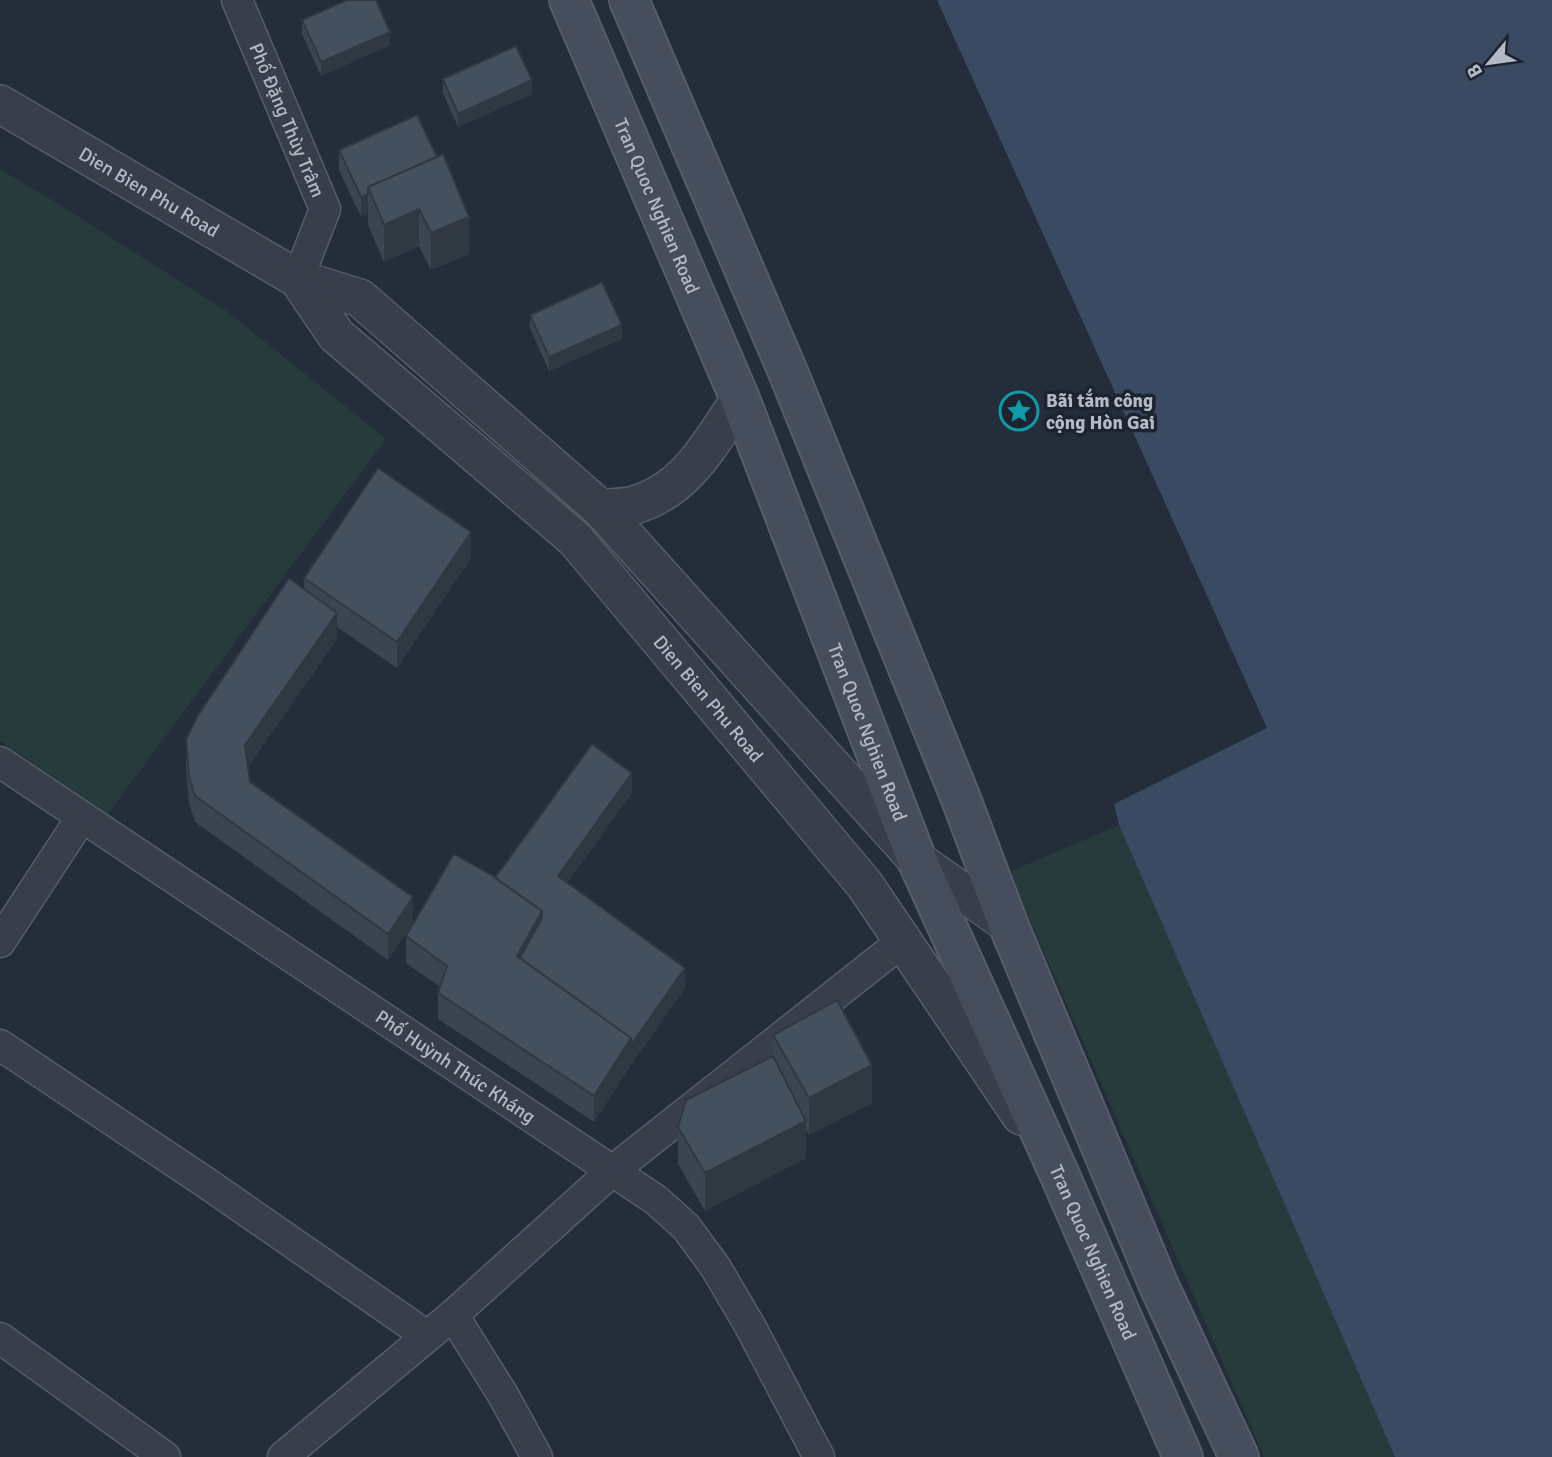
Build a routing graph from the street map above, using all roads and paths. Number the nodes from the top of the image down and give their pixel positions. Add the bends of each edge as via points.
1 (237, 0) edge
2 (569, 0) edge
3 (629, 0) edge
4 (0, 104) edge
5 (298, 279) junction
6 (740, 399) junction
7 (601, 509) junction
8 (0, 762) edge
9 (82, 817) junction
10 (917, 860) junction
11 (1008, 924) junction
12 (903, 941) junction
13 (0, 942) edge
14 (0, 1045) edge
15 (1058, 1171) junction
16 (611, 1172) junction
17 (453, 1315) junction
18 (427, 1336) junction
19 (0, 1338) edge
20 (164, 1457) edge
21 (283, 1457) edge
22 (537, 1457) edge
23 (819, 1457) edge
24 (1183, 1457) edge
25 (1238, 1457) edge

1 - 5 street, Phố Đặng Thùy Trâm via 326,209
2 - 6 main road, Tran Quoc Nghien Road
3 - 11 main road via 788,372
4 - 5 street, Dien Bien Phu Road
5 - 7 street, Dien Bien Phu Road via 360,298
5 - 12 street, Dien Bien Phu Road via 336,335 575,539 865,885
6 - 7 street via 691,471 665,491 634,505
6 - 10 main road, Tran Quoc Nghien Road
7 - 10 street, Dien Bien Phu Road
8 - 9 street, Phố Huỳnh Thúc Kháng
9 - 13 street
9 - 16 street, Phố Huỳnh Thúc Kháng
10 - 11 street, Dien Bien Phu Road
10 - 15 main road, Tran Quoc Nghien Road
11 - 25 main road via 1159,1286
12 - 15 street, Dien Bien Phu Road
12 - 16 street
14 - 18 street
15 - 24 main road, Tran Quoc Nghien Road
16 - 17 street
16 - 23 street, Phố Huỳnh Thúc Kháng via 656,1200 686,1227 716,1268
17 - 18 street
17 - 22 street
18 - 21 street
19 - 20 street

